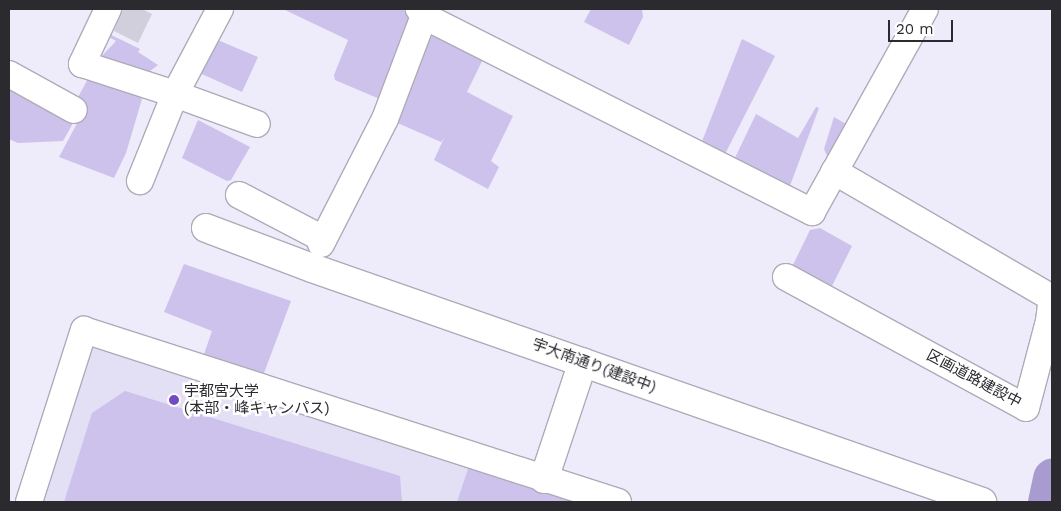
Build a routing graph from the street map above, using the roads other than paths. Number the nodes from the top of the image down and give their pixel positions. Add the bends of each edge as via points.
1 (108, 9) edge
2 (220, 9) edge
3 (925, 9) edge
4 (421, 12) edge
5 (9, 74) edge
6 (175, 94) junction
7 (74, 110) dead end
8 (257, 124) dead end
9 (834, 171) junction
10 (140, 181) dead end
11 (239, 195) dead end
12 (206, 228) dead end
13 (786, 277) dead end
14 (1052, 297) edge
15 (583, 362) junction
16 (544, 479) junction
17 (29, 502) edge
18 (618, 502) edge
19 (982, 502) edge

1 - 6 street via 82,64
2 - 6 street
3 - 9 street
4 - 9 street via 812,212
4 - 11 street via 385,119 322,241
5 - 7 street
6 - 8 street
6 - 10 street
9 - 14 street, 区画道路建設中
12 - 15 street, 宇大南通り(建設中)
13 - 14 street, 区画道路建設中 via 1026,408 1049,321
15 - 16 street
15 - 19 street, 宇大南通り(建設中)
16 - 17 street via 84,330
16 - 18 street

